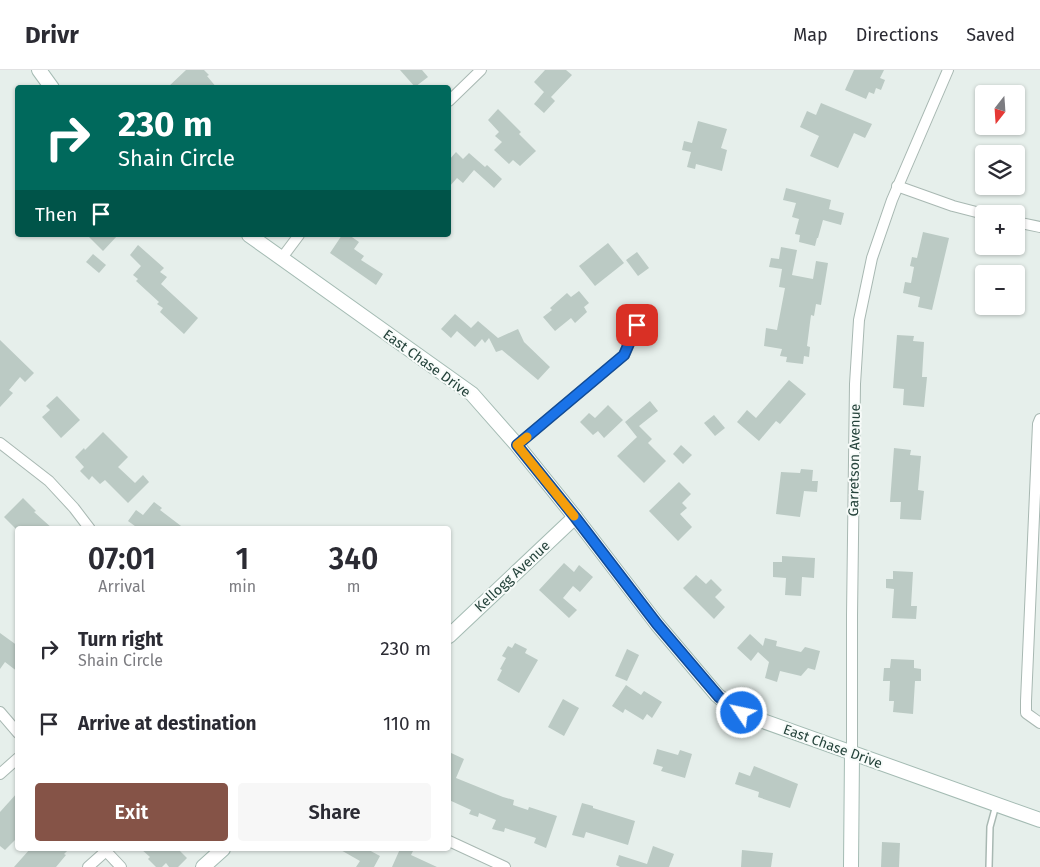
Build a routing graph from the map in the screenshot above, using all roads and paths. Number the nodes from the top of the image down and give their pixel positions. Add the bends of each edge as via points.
1 (39, 70) edge
2 (481, 70) edge
3 (948, 70) edge
4 (50, 85) edge
5 (451, 99) edge
6 (897, 186) junction
7 (975, 212) edge
8 (1025, 224) edge
9 (1040, 227) edge
10 (252, 237) edge
11 (298, 237) edge
12 (281, 259) junction
13 (637, 325) dead end
14 (1040, 419) edge
15 (0, 443) edge
16 (517, 445) junction
17 (575, 517) junction
18 (88, 526) edge
19 (451, 634) edge
20 (0, 712) edge
21 (1040, 724) edge
22 (15, 730) edge
23 (852, 754) junction
24 (15, 761) edge
25 (0, 774) edge
26 (996, 804) junction
27 (1040, 820) edge
28 (451, 842) edge
29 (104, 851) edge
30 (106, 851) edge
31 (221, 851) edge
32 (88, 867) edge
33 (121, 867) edge
34 (203, 867) edge
35 (505, 867) edge
36 (851, 867) edge
37 (989, 867) edge

1 - 4 street
2 - 5 street
3 - 6 street, Garretson Avenue
6 - 7 street
6 - 23 street, Garretson Avenue via 872,258 859,320 855,384
8 - 9 street
10 - 12 street, East Chase Drive
11 - 12 street
12 - 16 street, East Chase Drive via 472,394
13 - 16 street via 624,355
14 - 21 street via 1026,702 1026,713
15 - 18 street via 49,481
16 - 17 street, East Chase Drive
17 - 19 street, Kellogg Avenue
17 - 23 street, East Chase Drive via 657,624 719,697 749,716
20 - 22 street
23 - 26 street, East Chase Drive
23 - 36 street, Garretson Avenue
24 - 25 street
26 - 27 street, East Chase Drive
26 - 37 lane via 990,827
28 - 35 street
29 - 32 street
30 - 33 street
31 - 34 street

